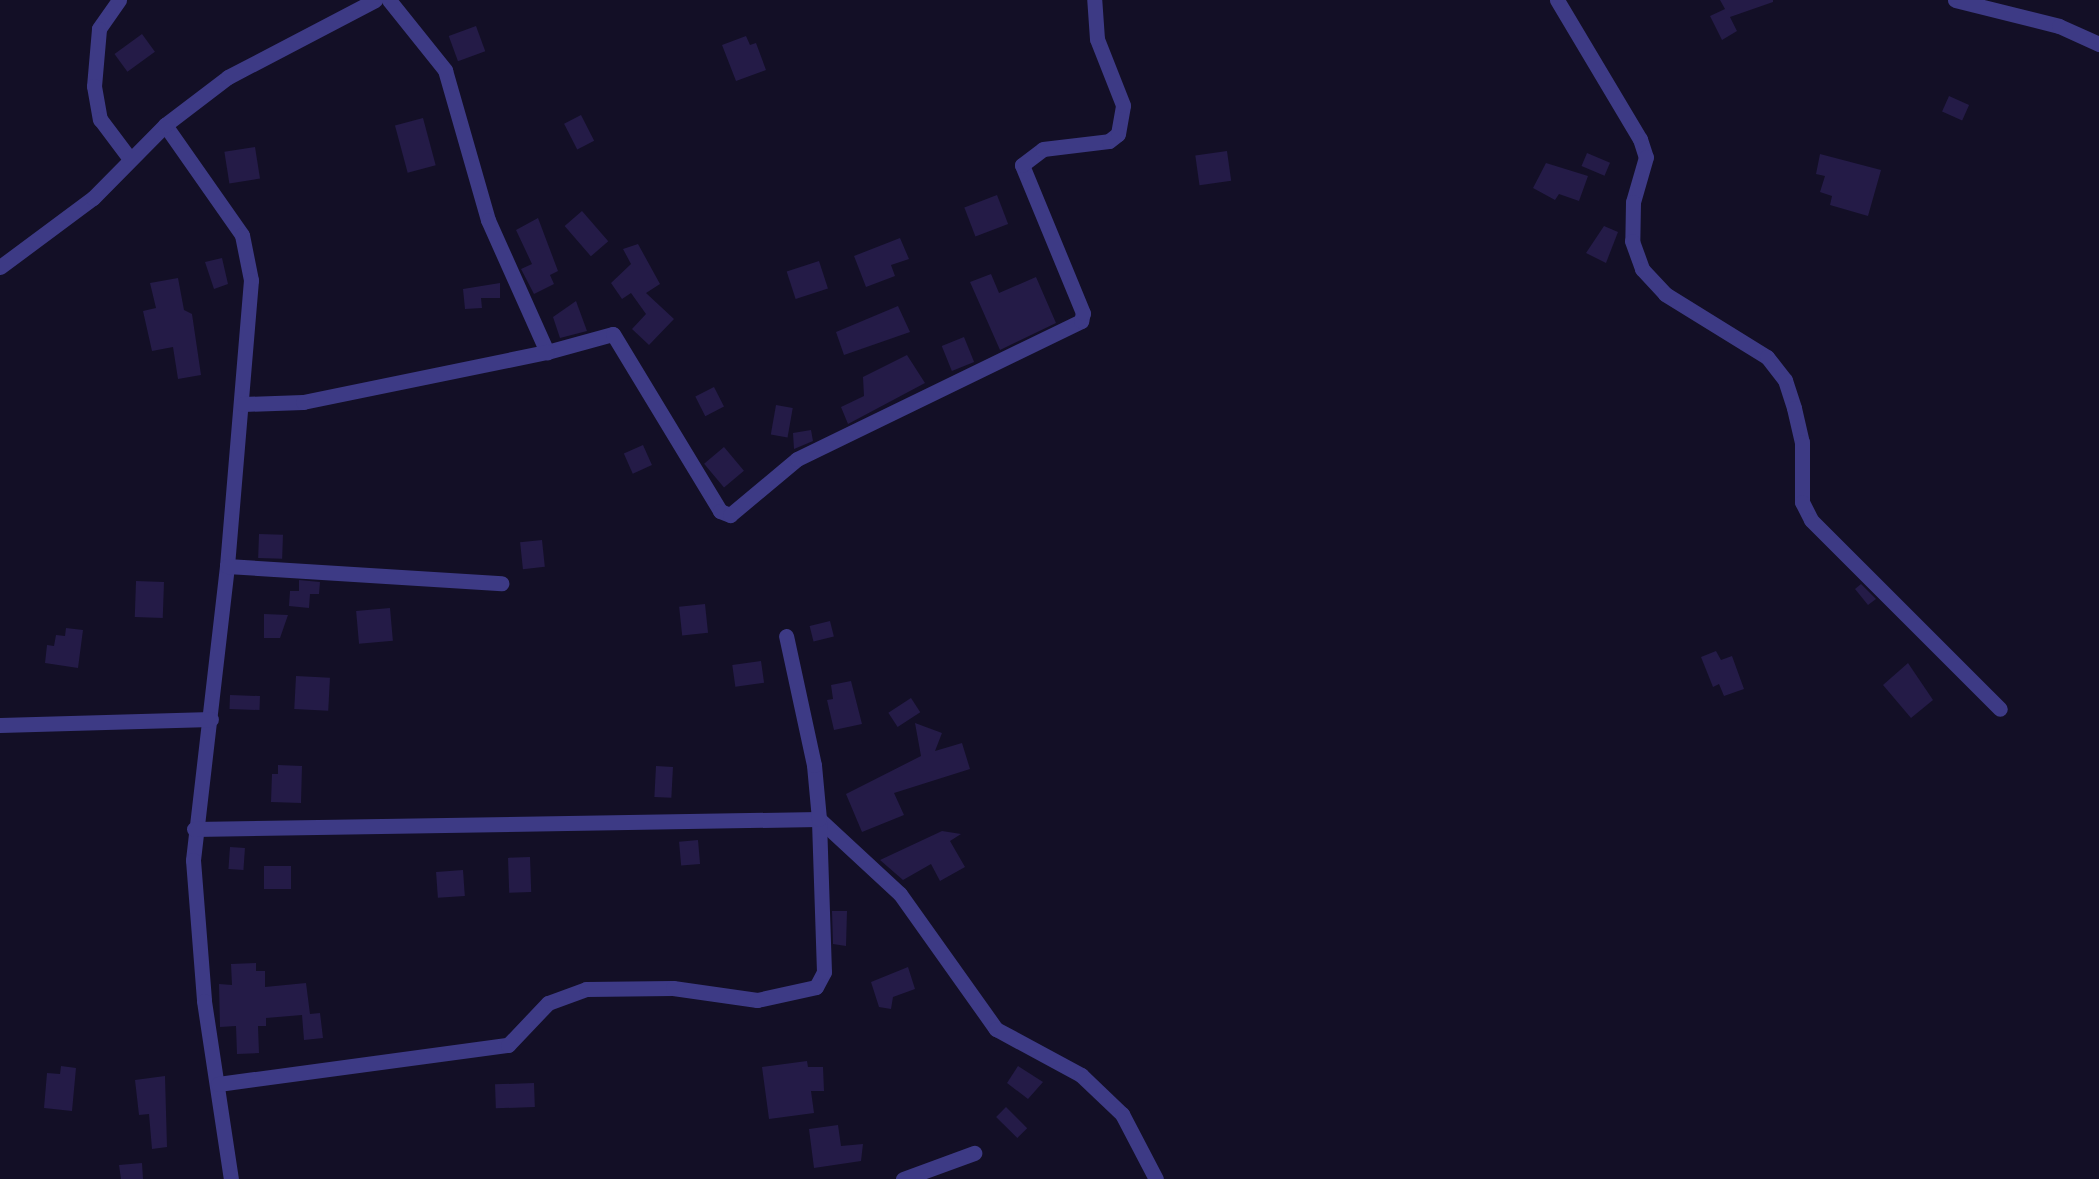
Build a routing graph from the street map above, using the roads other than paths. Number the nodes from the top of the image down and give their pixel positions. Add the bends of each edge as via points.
1 (119, 0) edge
2 (375, 0) edge
3 (389, 0) edge
4 (1094, 0) edge
5 (1557, 0) edge
6 (1954, 0) edge
7 (2099, 44) edge
8 (165, 125) junction
9 (130, 159) junction
10 (0, 267) edge
11 (547, 352) junction
12 (243, 404) junction
13 (227, 566) junction
14 (501, 583) dead end
15 (786, 636) dead end
16 (2000, 709) dead end
17 (211, 719) junction
18 (0, 725) edge
19 (819, 819) junction
20 (194, 829) junction
21 (218, 1084) junction
22 (974, 1153) dead end
23 (231, 1179) edge
24 (903, 1179) edge
25 (1156, 1179) edge

1 - 9 street via 99,29 94,96 105,129
2 - 8 street via 284,44
3 - 11 street via 445,70 488,220
4 - 11 street via 1097,39 1123,105 1118,134 1109,141 1043,148 1022,165 1023,180 1083,313 1074,328 797,459 730,515 714,501 613,334
5 - 16 street via 1640,139 1646,157 1634,202 1632,241 1642,268 1665,294 1767,357 1785,380 1794,408 1802,442 1802,502 1810,520
6 - 7 street via 2059,26
8 - 9 street
8 - 12 street via 242,235 252,308
9 - 10 street via 93,198
11 - 12 street via 303,402
12 - 13 street
13 - 14 street
13 - 17 street
15 - 19 street via 814,765
17 - 18 street
17 - 20 street
19 - 20 street
19 - 21 street via 824,972 816,987 757,1000 674,988 586,989 548,1003 508,1045
19 - 25 street via 900,894 996,1029 1081,1075 1122,1114
20 - 21 street via 197,944
21 - 23 street
22 - 24 street

